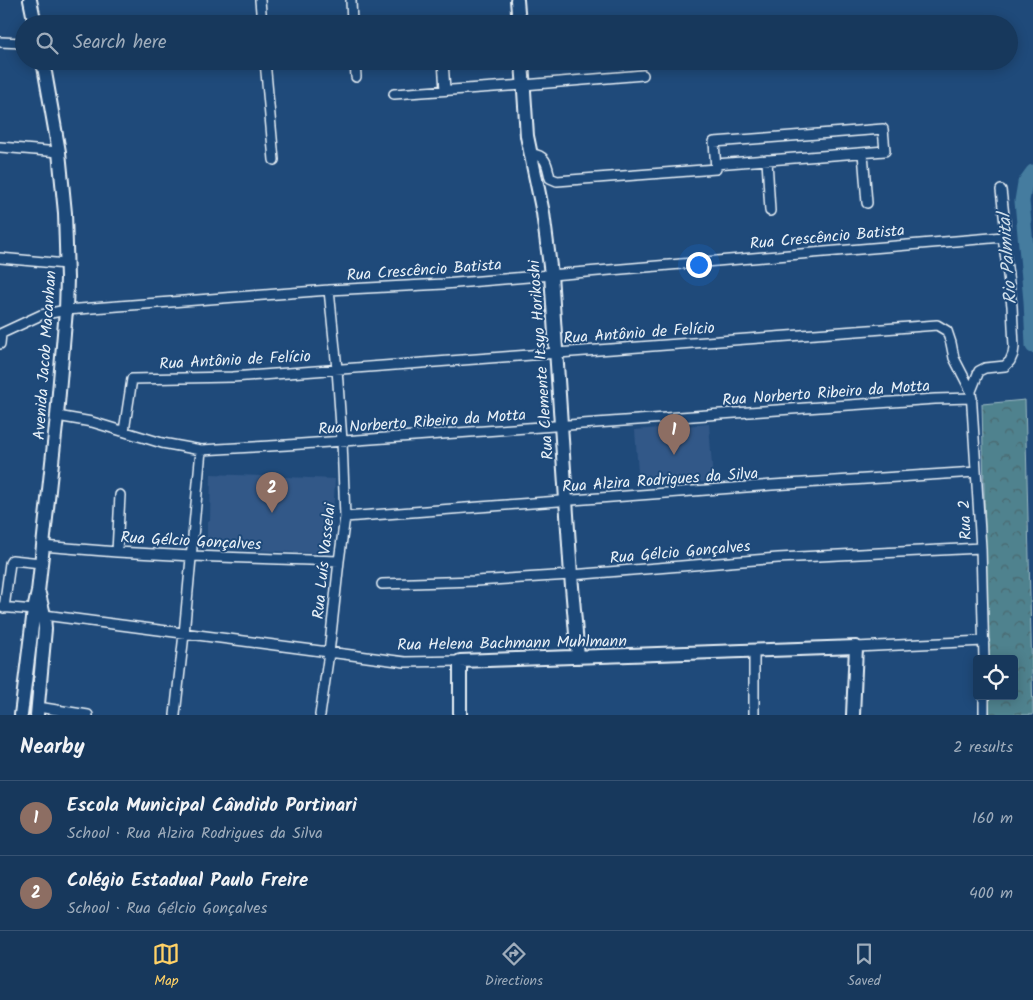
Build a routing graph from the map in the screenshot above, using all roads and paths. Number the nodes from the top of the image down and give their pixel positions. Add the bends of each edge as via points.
1 (30, 0) edge
2 (260, 0) edge
3 (351, 0) edge
4 (517, 0) edge
5 (33, 15) edge
6 (261, 15) edge
7 (352, 15) edge
8 (518, 15) edge
9 (0, 42) edge
10 (15, 43) edge
11 (45, 70) edge
12 (266, 70) edge
13 (356, 70) edge
14 (444, 70) edge
15 (523, 70) edge
16 (643, 75) dead end
17 (356, 76) dead end
18 (524, 85) junction
19 (445, 90) junction
20 (394, 94) dead end
21 (0, 147) edge
22 (59, 152) junction
23 (863, 153) junction
24 (531, 154) junction
25 (274, 160) dead end
26 (767, 160) junction
27 (716, 164) junction
28 (1001, 190) dead end
29 (867, 203) dead end
30 (770, 211) dead end
31 (1003, 237) junction
32 (0, 258) edge
33 (66, 264) junction
34 (551, 274) junction
35 (329, 290) junction
36 (66, 310) junction
37 (1, 334) edge
38 (0, 344) edge
39 (557, 352) junction
40 (337, 368) junction
41 (971, 394) junction
42 (57, 416) junction
43 (561, 426) junction
44 (124, 431) junction
45 (342, 441) junction
46 (201, 450) junction
47 (976, 472) junction
48 (120, 495) dead end
49 (567, 501) junction
50 (345, 517) junction
51 (42, 546) junction
52 (981, 548) junction
53 (116, 552) junction
54 (192, 556) junction
55 (338, 561) junction
56 (41, 564) junction
57 (571, 575) junction
58 (382, 584) dead end
59 (2, 607) edge
60 (39, 612) junction
61 (184, 634) junction
62 (984, 641) junction
63 (856, 647) junction
64 (754, 651) junction
65 (329, 653) junction
66 (984, 655) edge
67 (578, 657) junction
68 (460, 661) junction
69 (984, 700) edge
70 (38, 711) edge
71 (21, 715) edge
72 (88, 715) edge
73 (175, 715) edge
74 (320, 715) edge
75 (460, 715) edge
76 (754, 715) edge
77 (854, 715) edge
78 (984, 715) edge

1 - 5 street
2 - 6 street
3 - 7 street
4 - 8 street
9 - 10 street
11 - 22 street, Avenida Jacob Macanhan
12 - 25 street
13 - 17 street
14 - 19 street
15 - 18 street, Rua Clemente Itsyo Horikoshi
16 - 18 street
18 - 19 street
18 - 24 street, Rua Clemente Itsyo Horikoshi
19 - 20 street
21 - 22 street
22 - 33 street, Avenida Jacob Macanhan
23 - 26 street
23 - 27 street via 885,151 883,129 714,142
23 - 29 street
24 - 27 street via 544,160 550,178 557,181 716,169
24 - 34 street, Rua Clemente Itsyo Horikoshi
26 - 27 street
26 - 30 street
28 - 31 street via 1005,224
31 - 34 street, Rua Crescêncio Batista
31 - 41 street via 1012,306 1013,354 1005,366 979,371
32 - 33 street
33 - 36 street, Avenida Jacob Macanhan
34 - 35 street, Rua Crescêncio Batista
34 - 39 street, Rua Clemente Itsyo Horikoshi
35 - 36 street, Rua Crescêncio Batista
35 - 40 street, Rua Luís Vasselai
36 - 37 street, Rua Crescêncio Batista via 41,315
36 - 42 street, Avenida Jacob Macanhan
37 - 38 street
39 - 40 street, Rua Antônio de Felício
39 - 41 street, Rua Antônio de Felício via 938,325 947,331 954,358
39 - 43 street, Rua Clemente Itsyo Horikoshi
40 - 44 street, Rua Antônio de Felício via 233,377 132,379
40 - 45 street, Rua Luís Vasselai
41 - 43 street, Rua Norberto Ribeiro da Motta
41 - 47 street, Rua 2
42 - 44 street, Rua Norberto Ribeiro da Motta
42 - 51 street, Avenida Jacob Macanhan
43 - 45 street, Rua Norberto Ribeiro da Motta
43 - 49 street, Rua Clemente Itsyo Horikoshi
44 - 46 street, Rua Norberto Ribeiro da Motta via 162,443
45 - 46 street, Rua Norberto Ribeiro da Motta
45 - 50 street, Rua Luís Vasselai
46 - 54 street
47 - 49 street, Rua Alzira Rodrigues da Silva
47 - 52 street, Rua 2
48 - 53 street
49 - 50 street, Rua Alzira Rodrigues da Silva
49 - 57 street, Rua Clemente Itsyo Horikoshi
50 - 55 street, Rua Luís Vasselai
51 - 53 street, Rua Gélcio Gonçalves
51 - 56 street, Avenida Jacob Macanhan
52 - 57 street, Rua Gélcio Gonçalves via 778,558
52 - 62 street, Rua 2
53 - 54 street, Rua Gélcio Gonçalves
54 - 55 street, Rua Gélcio Gonçalves
54 - 61 street
55 - 65 street, Rua Luís Vasselai
56 - 59 street via 10,562
56 - 60 street, Avenida Jacob Macanhan
57 - 58 street, Rua Gélcio Gonçalves
57 - 67 street, Rua Clemente Itsyo Horikoshi
59 - 60 street, Rua Helena Bachmann Muhlmann
60 - 61 street, Rua Helena Bachmann Muhlmann
60 - 70 street, Avenida Jacob Macanhan via 45,637
60 - 71 street via 32,626
61 - 65 street, Rua Helena Bachmann Muhlmann
61 - 73 street
62 - 63 street, Rua Helena Bachmann Muhlmann
62 - 66 street, Rua 2
63 - 64 street, Rua Helena Bachmann Muhlmann
63 - 77 street
64 - 67 street, Rua Helena Bachmann Muhlmann
64 - 76 street
65 - 68 street, Rua Helena Bachmann Muhlmann via 405,662
65 - 74 street, Rua Luís Vasselai
67 - 68 street, Rua Helena Bachmann Muhlmann
68 - 75 street
69 - 78 street
70 - 72 street

